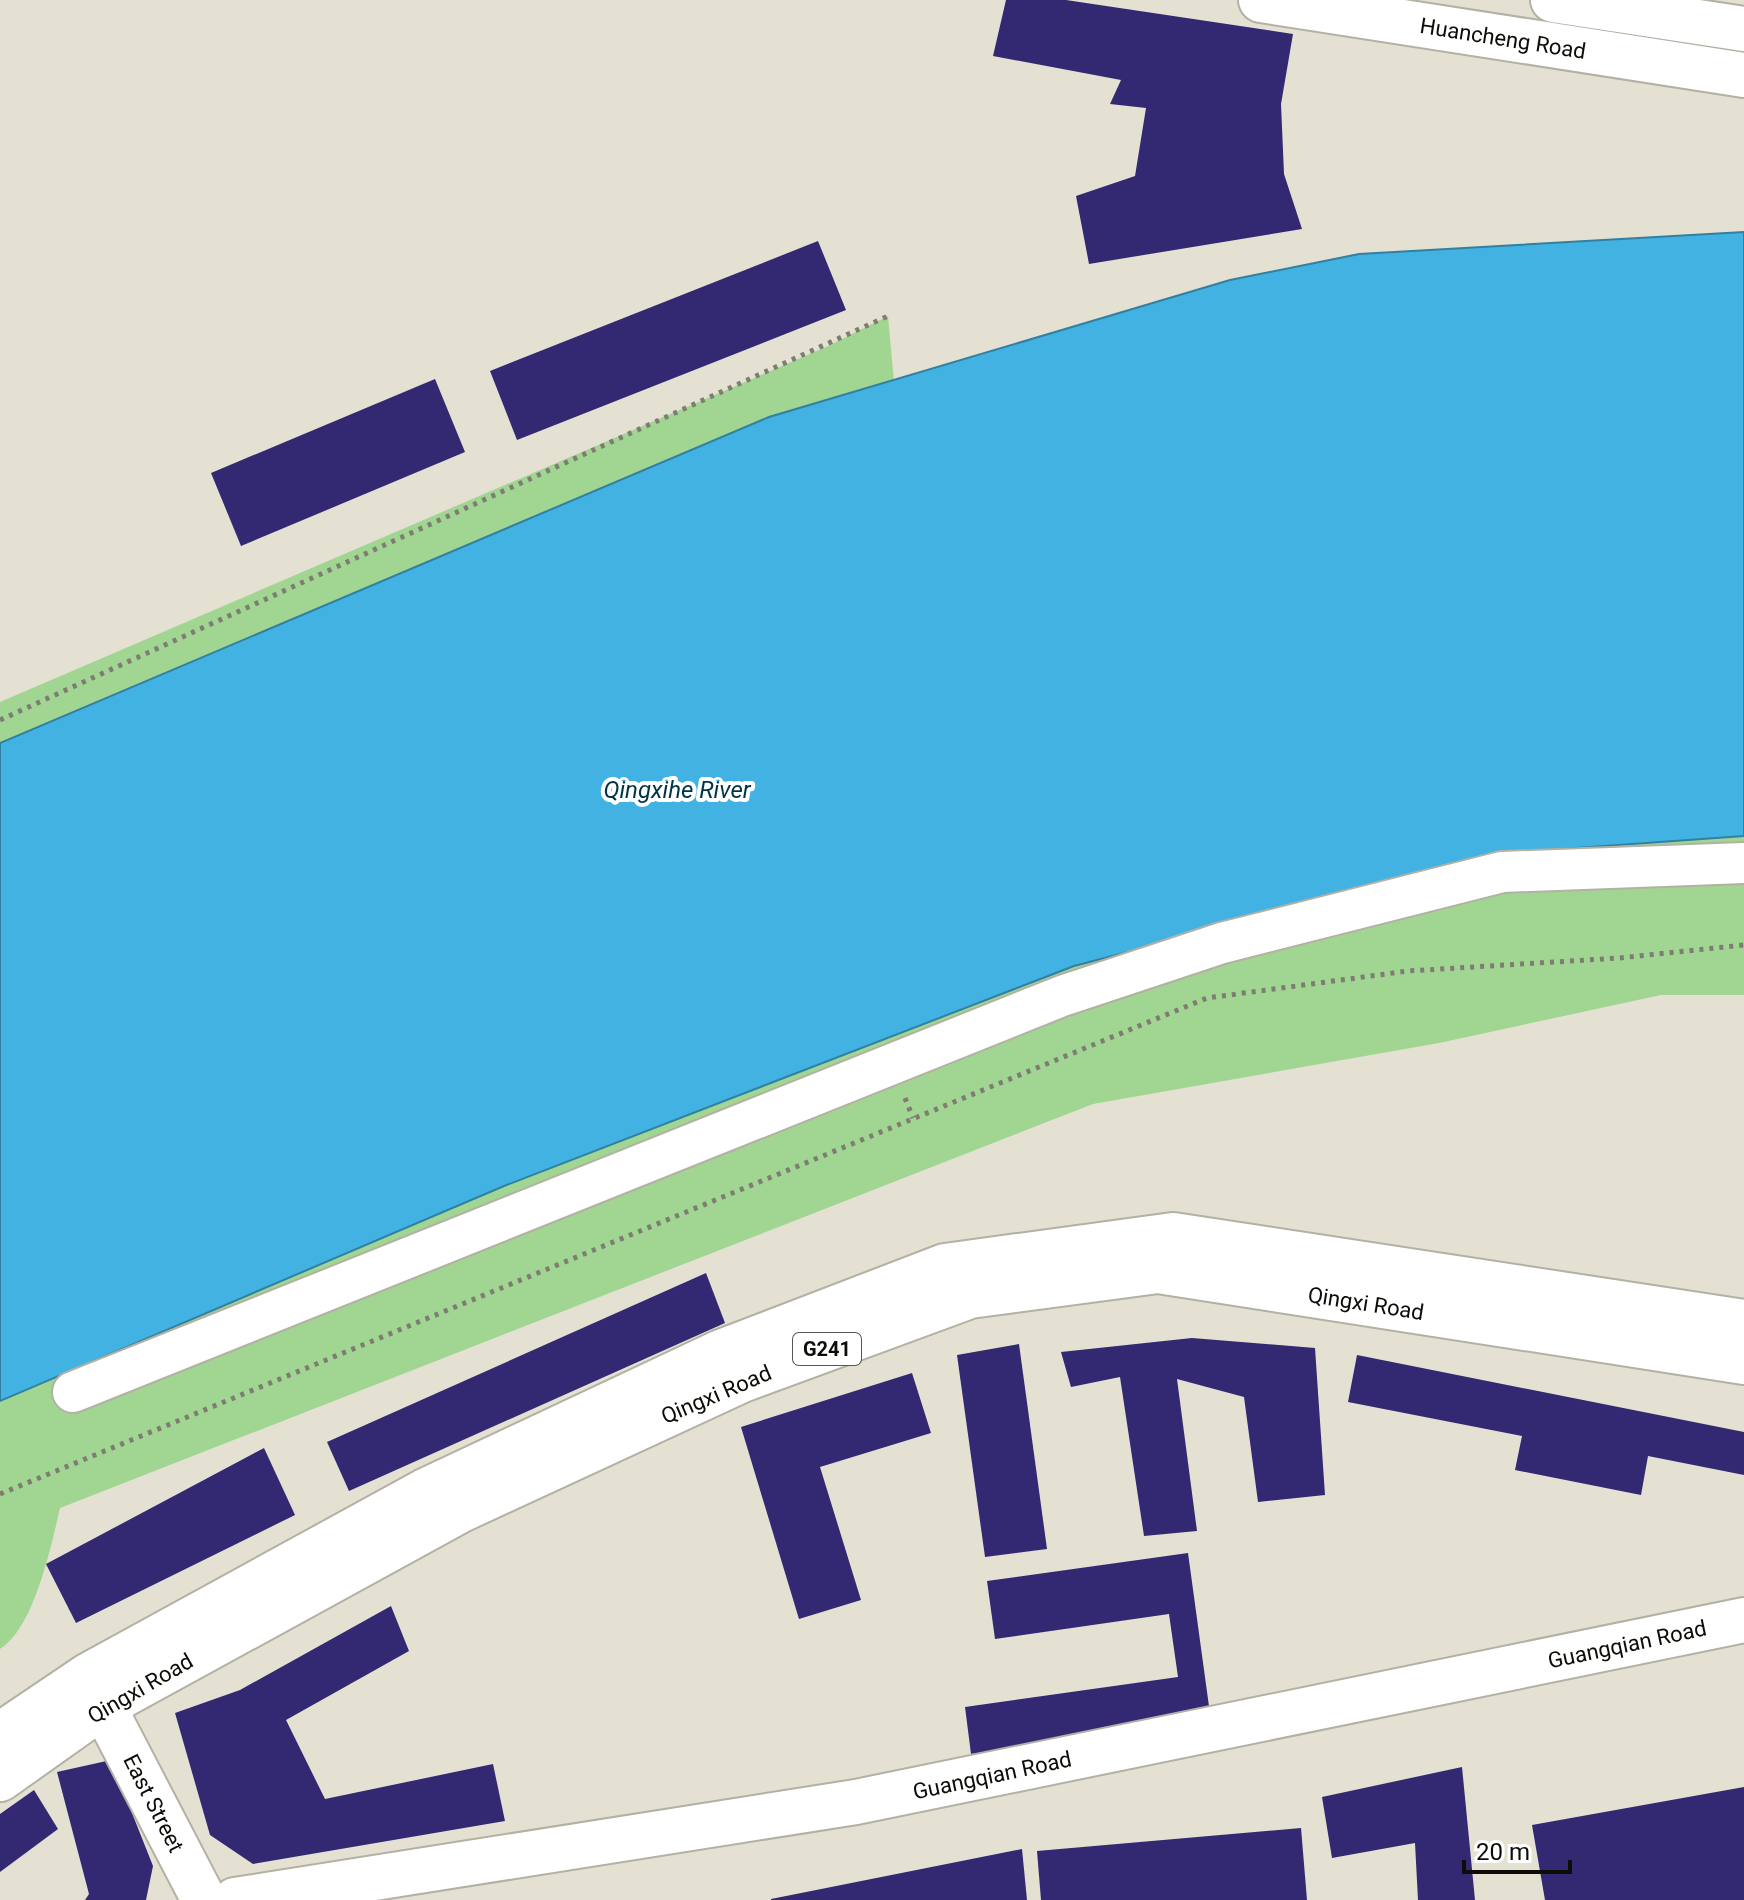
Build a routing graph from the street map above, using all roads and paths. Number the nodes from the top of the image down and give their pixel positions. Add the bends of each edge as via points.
1 (1261, 0) edge
2 (1553, 0) edge
3 (1381, 9) edge
4 (1744, 29) edge
5 (1744, 75) edge
6 (888, 316) dead end
7 (0, 720) edge
8 (1744, 863) edge
9 (1744, 945) edge
10 (1744, 1322) edge
11 (1744, 1362) edge
12 (73, 1392) dead end
13 (0, 1494) edge
14 (1744, 1620) edge
15 (103, 1706) junction
16 (0, 1735) edge
17 (0, 1779) edge
18 (204, 1900) edge
19 (235, 1900) edge

1 - 3 main road, Huancheng Road
2 - 4 main road, Huancheng Road
3 - 5 main road, Huancheng Road
6 - 7 path
8 - 12 street via 1502,872 1222,943 1062,996
9 - 13 path via 1408,971 1207,998
10 - 16 main road, Qingxi Road / G241 via 1173,1235 945,1266 721,1352 425,1491 89,1675
11 - 15 main road, Qingxi Road / G241 via 1158,1271 970,1296 742,1380 461,1510
14 - 19 main road, Guangqian Road via 856,1802
15 - 17 main road, Qingxi Road / G241
15 - 18 main road, East Street

